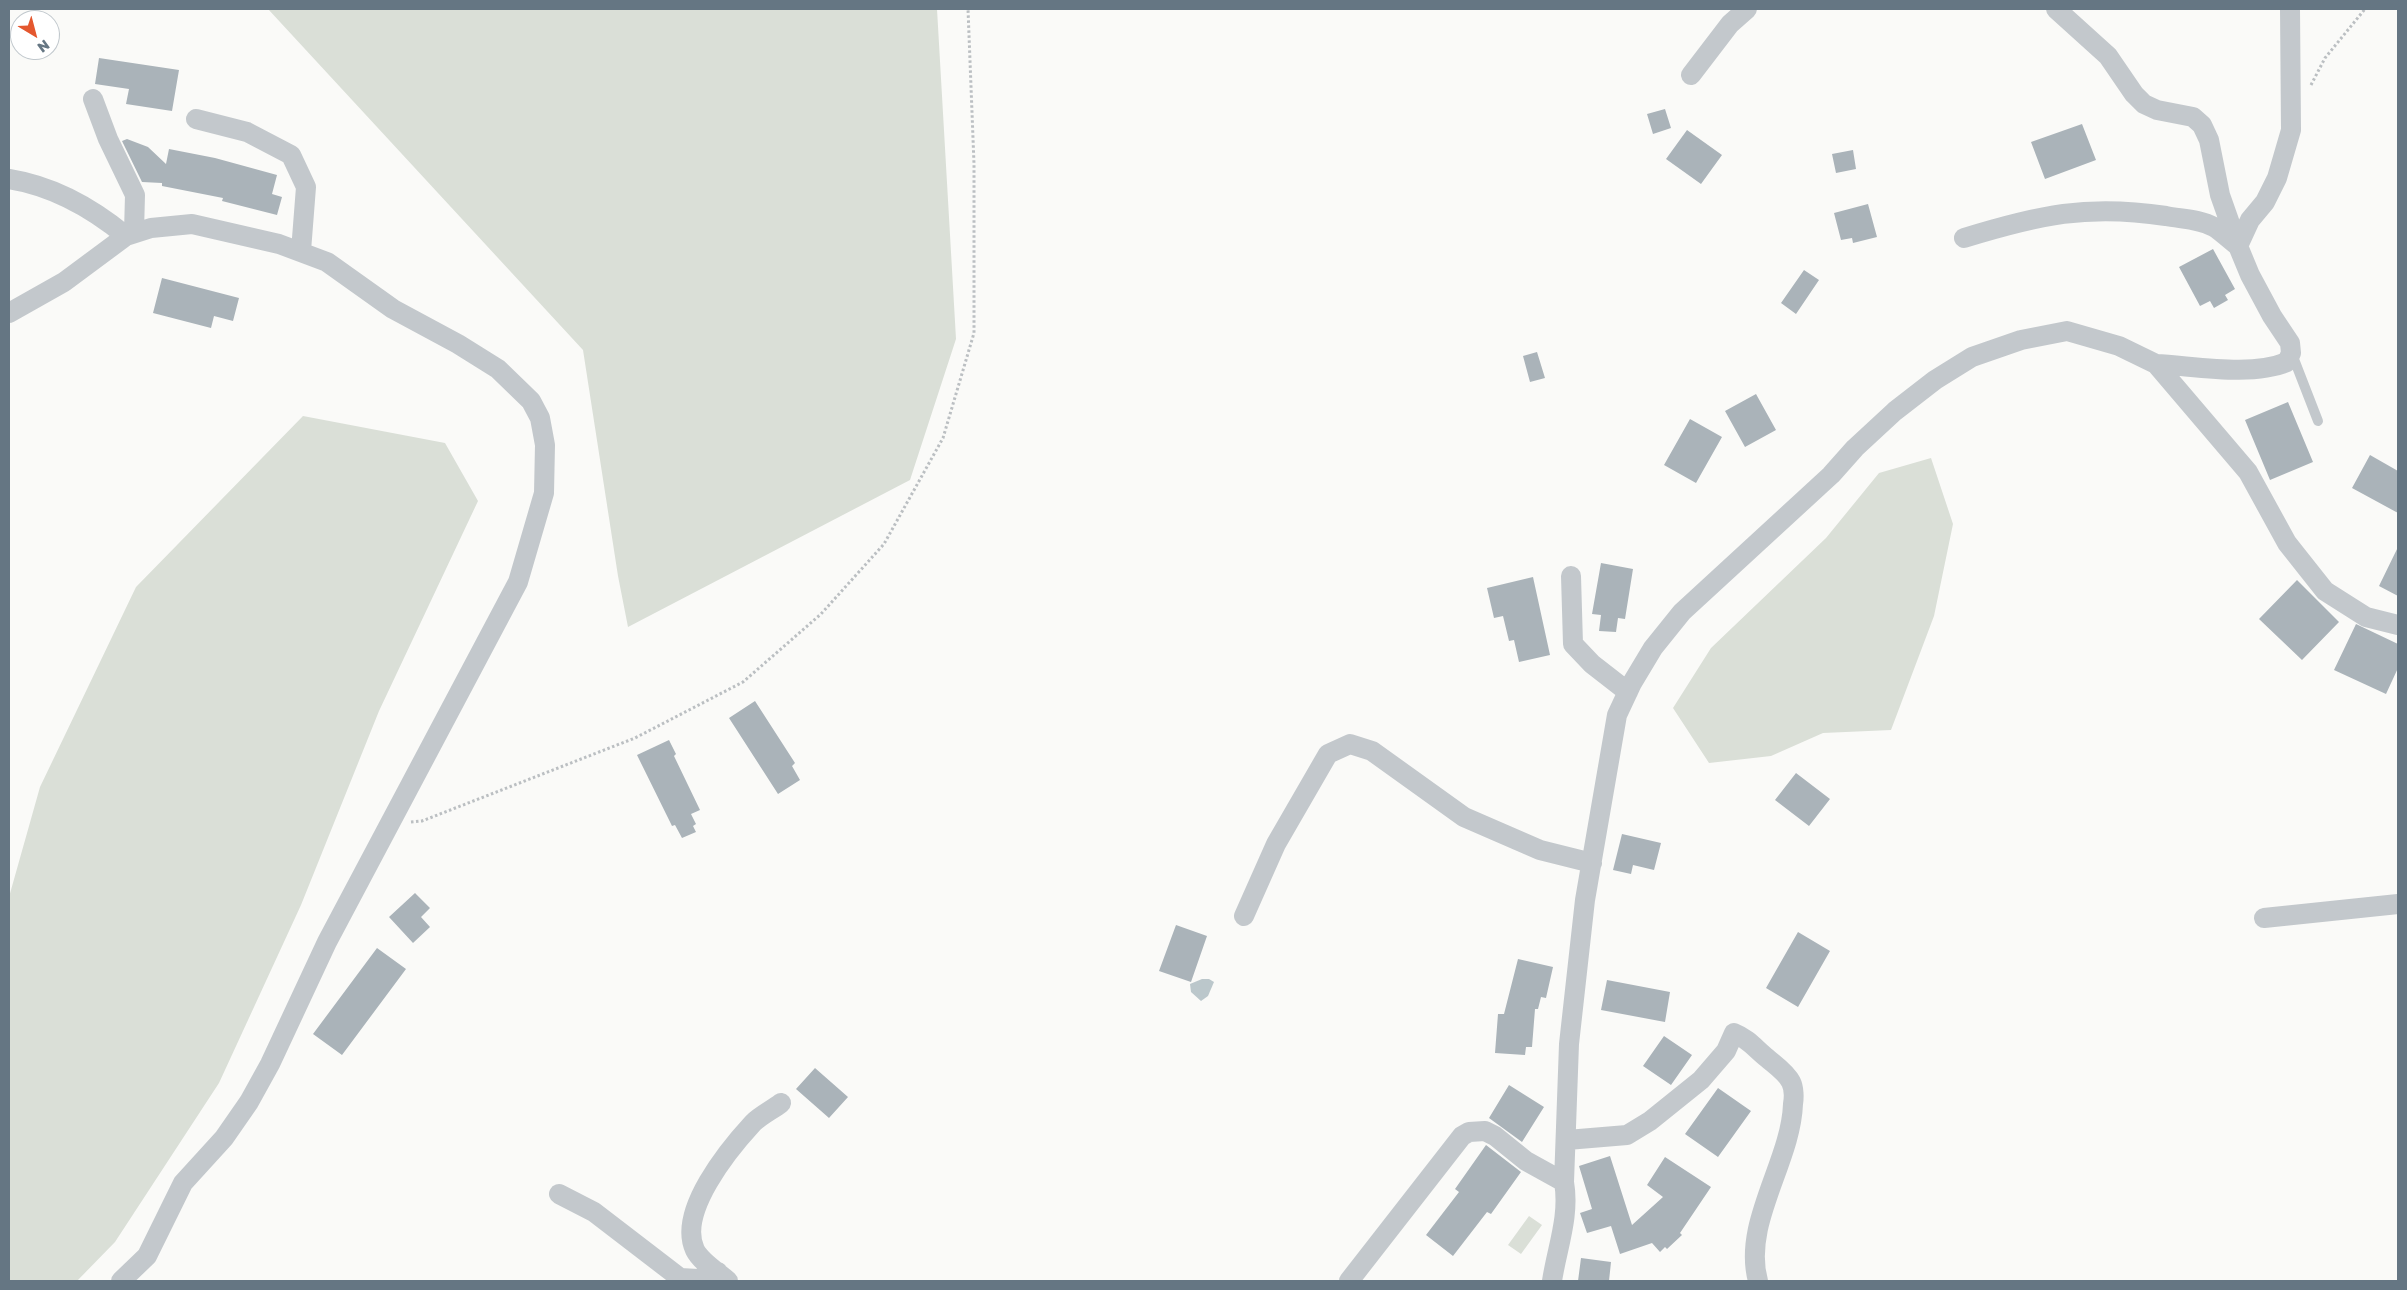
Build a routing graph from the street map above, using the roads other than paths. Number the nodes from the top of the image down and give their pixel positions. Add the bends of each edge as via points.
1 (1747, 9) edge
2 (2056, 9) edge
3 (2290, 9) edge
4 (1691, 76) dead end
5 (93, 99) dead end
6 (196, 119) dead end
7 (9, 179) edge
8 (130, 234) junction
9 (1964, 238) dead end
10 (2238, 246) junction
11 (301, 251) junction
12 (9, 313) edge
13 (2291, 353) junction
14 (2156, 364) junction
15 (2318, 421) dead end
16 (1571, 576) dead end
17 (2398, 625) edge
18 (1628, 692) junction
19 (1592, 863) junction
20 (2398, 904) edge
21 (1244, 916) dead end
22 (2264, 918) dead end
23 (781, 1103) dead end
24 (1567, 1140) junction
25 (1564, 1182) junction
26 (559, 1194) dead end
27 (723, 1277) edge
28 (121, 1281) edge
29 (1349, 1281) edge
30 (1552, 1281) edge
31 (1758, 1281) edge

1 - 4 street via 1730,24
2 - 10 street via 2108,56 2144,104 2157,110 2194,117 2202,126 2209,140 2220,195
3 - 10 street via 2291,130 2277,178 2265,202 2250,220
5 - 8 street via 115,156 135,195
6 - 11 street via 247,132 291,155 306,187
7 - 8 street via 51,190
8 - 11 street via 151,228 192,224
8 - 12 street via 64,282
9 - 10 street via 2038,216 2114,210 2195,221 2213,227
10 - 13 street via 2268,308 2290,343
11 - 28 street via 327,262 393,309 498,369 531,401 540,418 546,445 544,493 518,582 327,942 270,1064 224,1138 183,1183 147,1256
13 - 14 street via 2287,362 2274,367 2240,369
13 - 15 lane
14 - 17 street via 2248,472 2287,544 2325,591 2366,616
14 - 18 street via 2119,346 2068,331 2021,340 1972,357 1895,411 1831,475 1682,612 1654,648
16 - 18 street via 1573,644 1592,664
18 - 19 street via 1617,715
19 - 21 street via 1540,850 1464,817 1372,751 1350,744 1328,754 1276,844
19 - 24 street via 1569,1044
20 - 22 street
23 - 27 street via 754,1122 721,1162 697,1207 691,1238 694,1248
24 - 25 street
24 - 31 street via 1627,1135 1701,1080 1726,1051 1734,1033 1743,1037 1792,1082 1794,1098 1784,1149 1758,1228
25 - 29 street via 1526,1161 1495,1136 1484,1131 1469,1132
25 - 30 street via 1566,1215
26 - 27 street via 594,1212 680,1278

